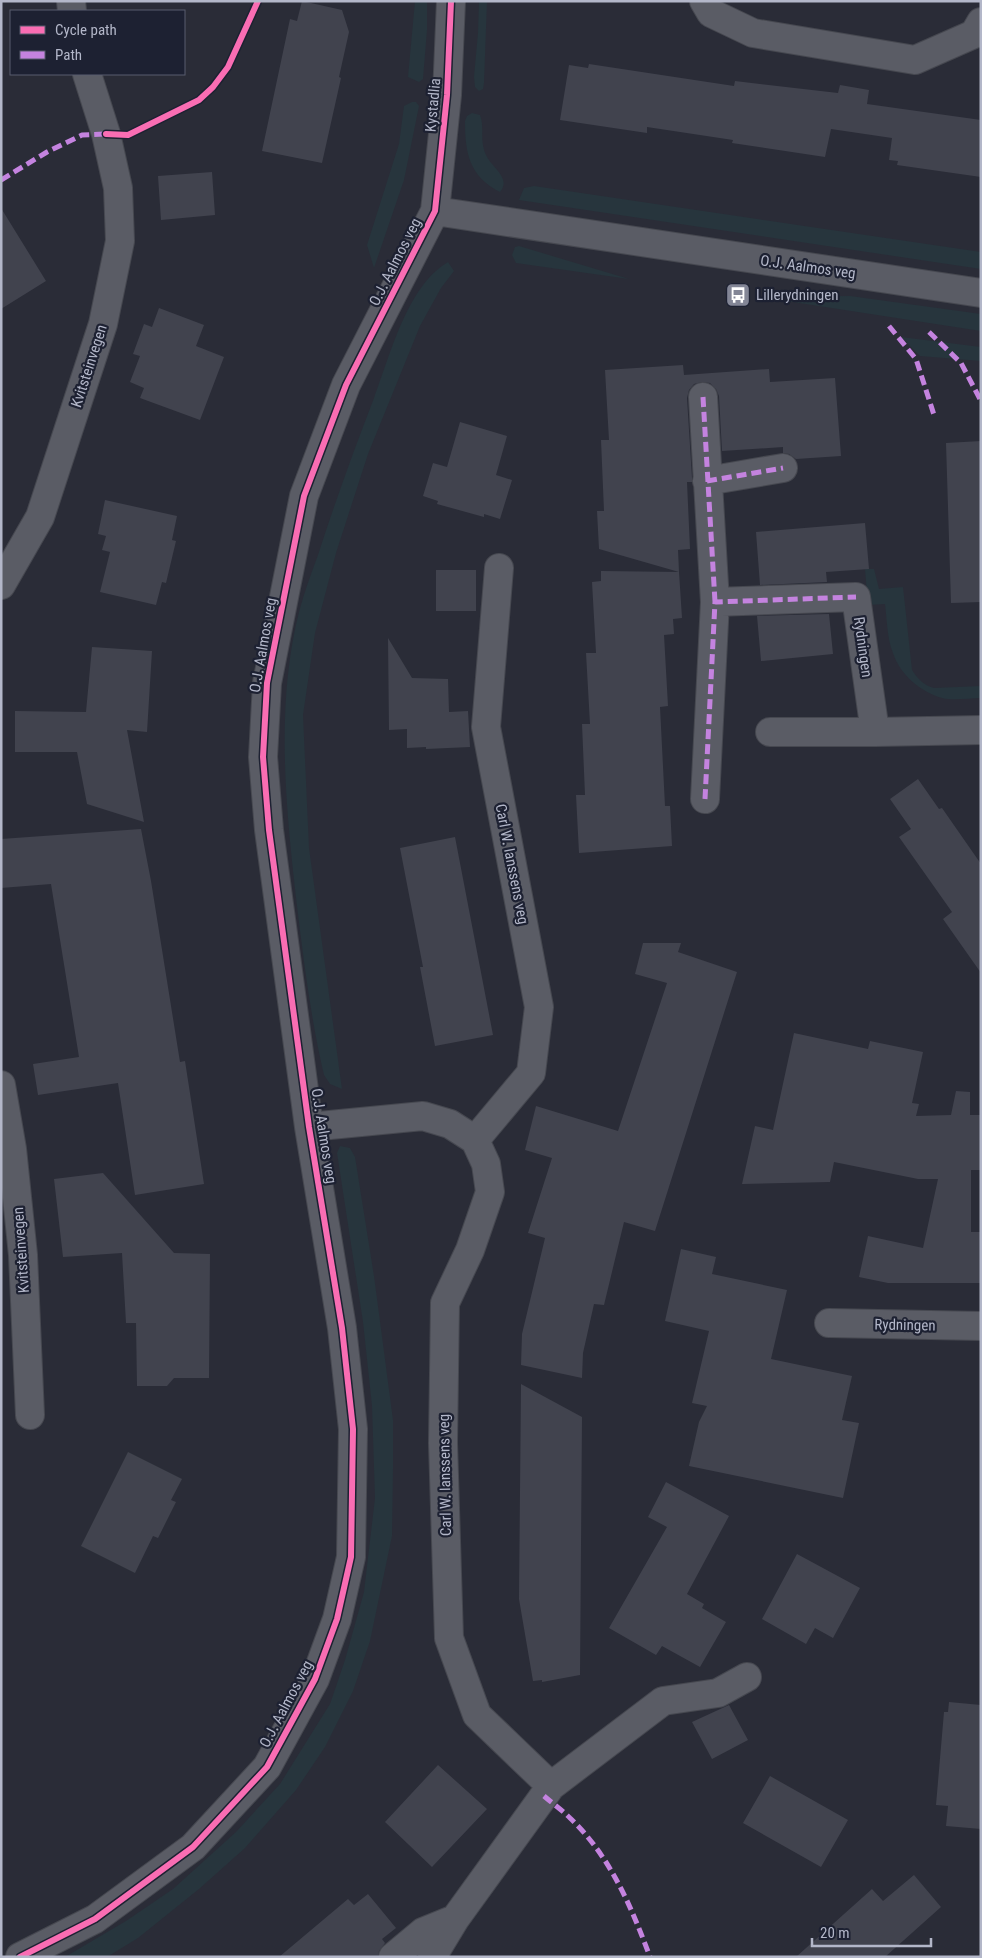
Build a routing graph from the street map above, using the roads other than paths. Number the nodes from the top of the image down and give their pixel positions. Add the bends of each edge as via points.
1 (451, 1) edge
2 (704, 1) edge
3 (981, 22) edge
4 (87, 75) edge
5 (435, 211) junction
6 (981, 293) edge
7 (703, 397) dead end
8 (783, 468) dead end
9 (706, 481) junction
10 (499, 568) dead end
11 (1, 584) edge
12 (715, 602) junction
13 (981, 730) edge
14 (770, 732) dead end
15 (876, 732) junction
16 (705, 799) dead end
17 (1, 1085) edge
18 (309, 1128) junction
19 (475, 1140) junction
20 (829, 1323) dead end
21 (981, 1326) edge
22 (30, 1415) dead end
23 (748, 1677) dead end
24 (551, 1786) junction
25 (455, 1919) junction
26 (20, 1957) edge
27 (393, 1957) edge
28 (432, 1957) edge

1 - 5 street, Kystadlia via 447,95
2 - 3 street via 711,12 753,33 915,60 974,34
4 - 11 street, Kvitsteinvegen via 106,134 118,188 120,241 102,324 40,517
5 - 6 street, O.J. Aalmos veg
5 - 18 street, O.J. Aalmos veg via 346,385 304,496 266,683 262,757 269,830
7 - 9 street
8 - 9 street
9 - 12 street
10 - 19 street, Carl W. Ianssens veg via 486,728 539,1006 531,1073
12 - 15 street, Rydningen via 856,597
12 - 16 street
13 - 15 street
14 - 15 street
17 - 22 street, Kvitsteinvegen via 12,1149 23,1255
18 - 19 street via 423,1116 450,1124
18 - 26 street, O.J. Aalmos veg via 342,1328 353,1428 351,1557 337,1619 315,1680 266,1767 193,1847 95,1919
19 - 24 street, Carl W. Ianssens veg via 486,1164 490,1192 470,1250 445,1303 443,1442 449,1638 477,1715
20 - 21 street, Rydningen
23 - 24 street via 718,1693 663,1700
24 - 25 street
25 - 27 street via 423,1932
25 - 28 street

